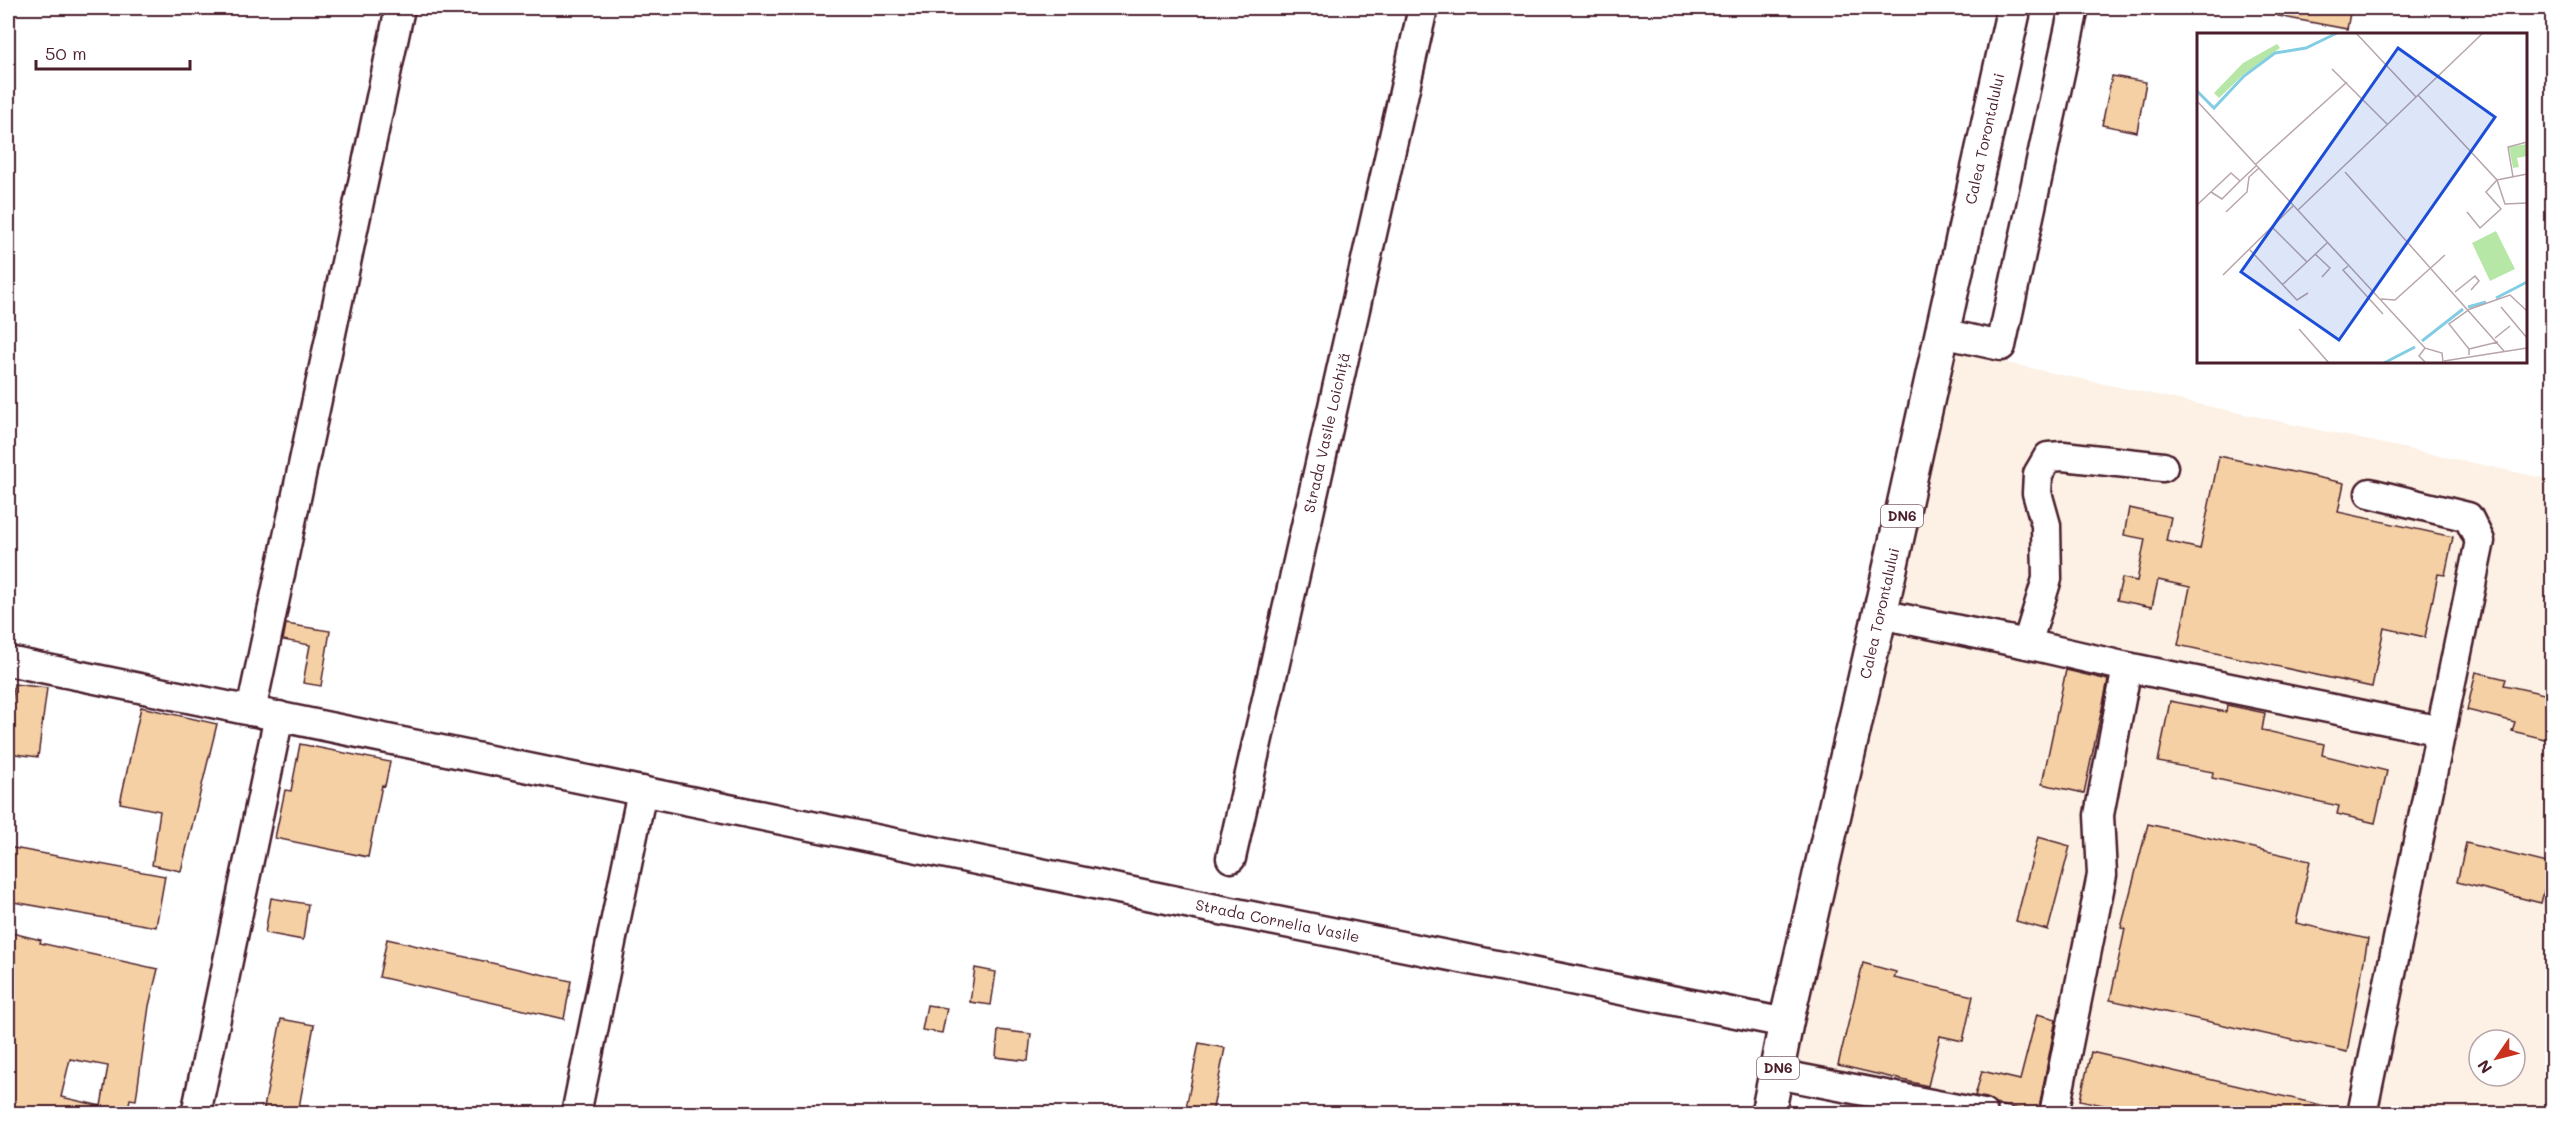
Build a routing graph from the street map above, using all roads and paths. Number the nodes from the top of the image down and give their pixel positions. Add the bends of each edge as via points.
1 (400, 8) edge
2 (1423, 8) edge
3 (2014, 8) edge
4 (2074, 8) edge
5 (1942, 333) junction
6 (2163, 467) dead end
7 (2370, 493) dead end
8 (1880, 614) junction
9 (2027, 644) junction
10 (8, 661) edge
11 (2127, 668) junction
12 (251, 711) junction
13 (279, 716) junction
14 (2441, 731) junction
15 (642, 791) junction
16 (1231, 858) dead end
17 (1786, 1023) junction
18 (1777, 1074) junction
19 (196, 1113) edge
20 (576, 1113) edge
21 (1768, 1113) edge
22 (1983, 1113) edge
23 (2054, 1113) edge
24 (2362, 1113) edge

1 - 12 street
2 - 16 street, Strada Vasile Loichiță
3 - 5 main road, Calea Torontalului / DN6
4 - 5 street via 2001,346
5 - 8 main road, Calea Torontalului / DN6
6 - 9 street via 2048,457 2038,474 2037,493 2046,525 2047,579
7 - 14 street via 2468,517 2480,541
8 - 9 street
8 - 17 main road, Calea Torontalului / DN6
9 - 11 street
10 - 12 street, Strada Cornelia Vasile
11 - 14 street
11 - 23 street via 2098,815 2103,875
12 - 13 street, Strada Cornelia Vasile
13 - 15 street, Strada Cornelia Vasile
13 - 19 street
14 - 24 street
15 - 17 street, Strada Cornelia Vasile
15 - 20 street
17 - 18 main road, Calea Torontalului / DN6
18 - 21 main road, Calea Torontalului / DN6
18 - 22 street

